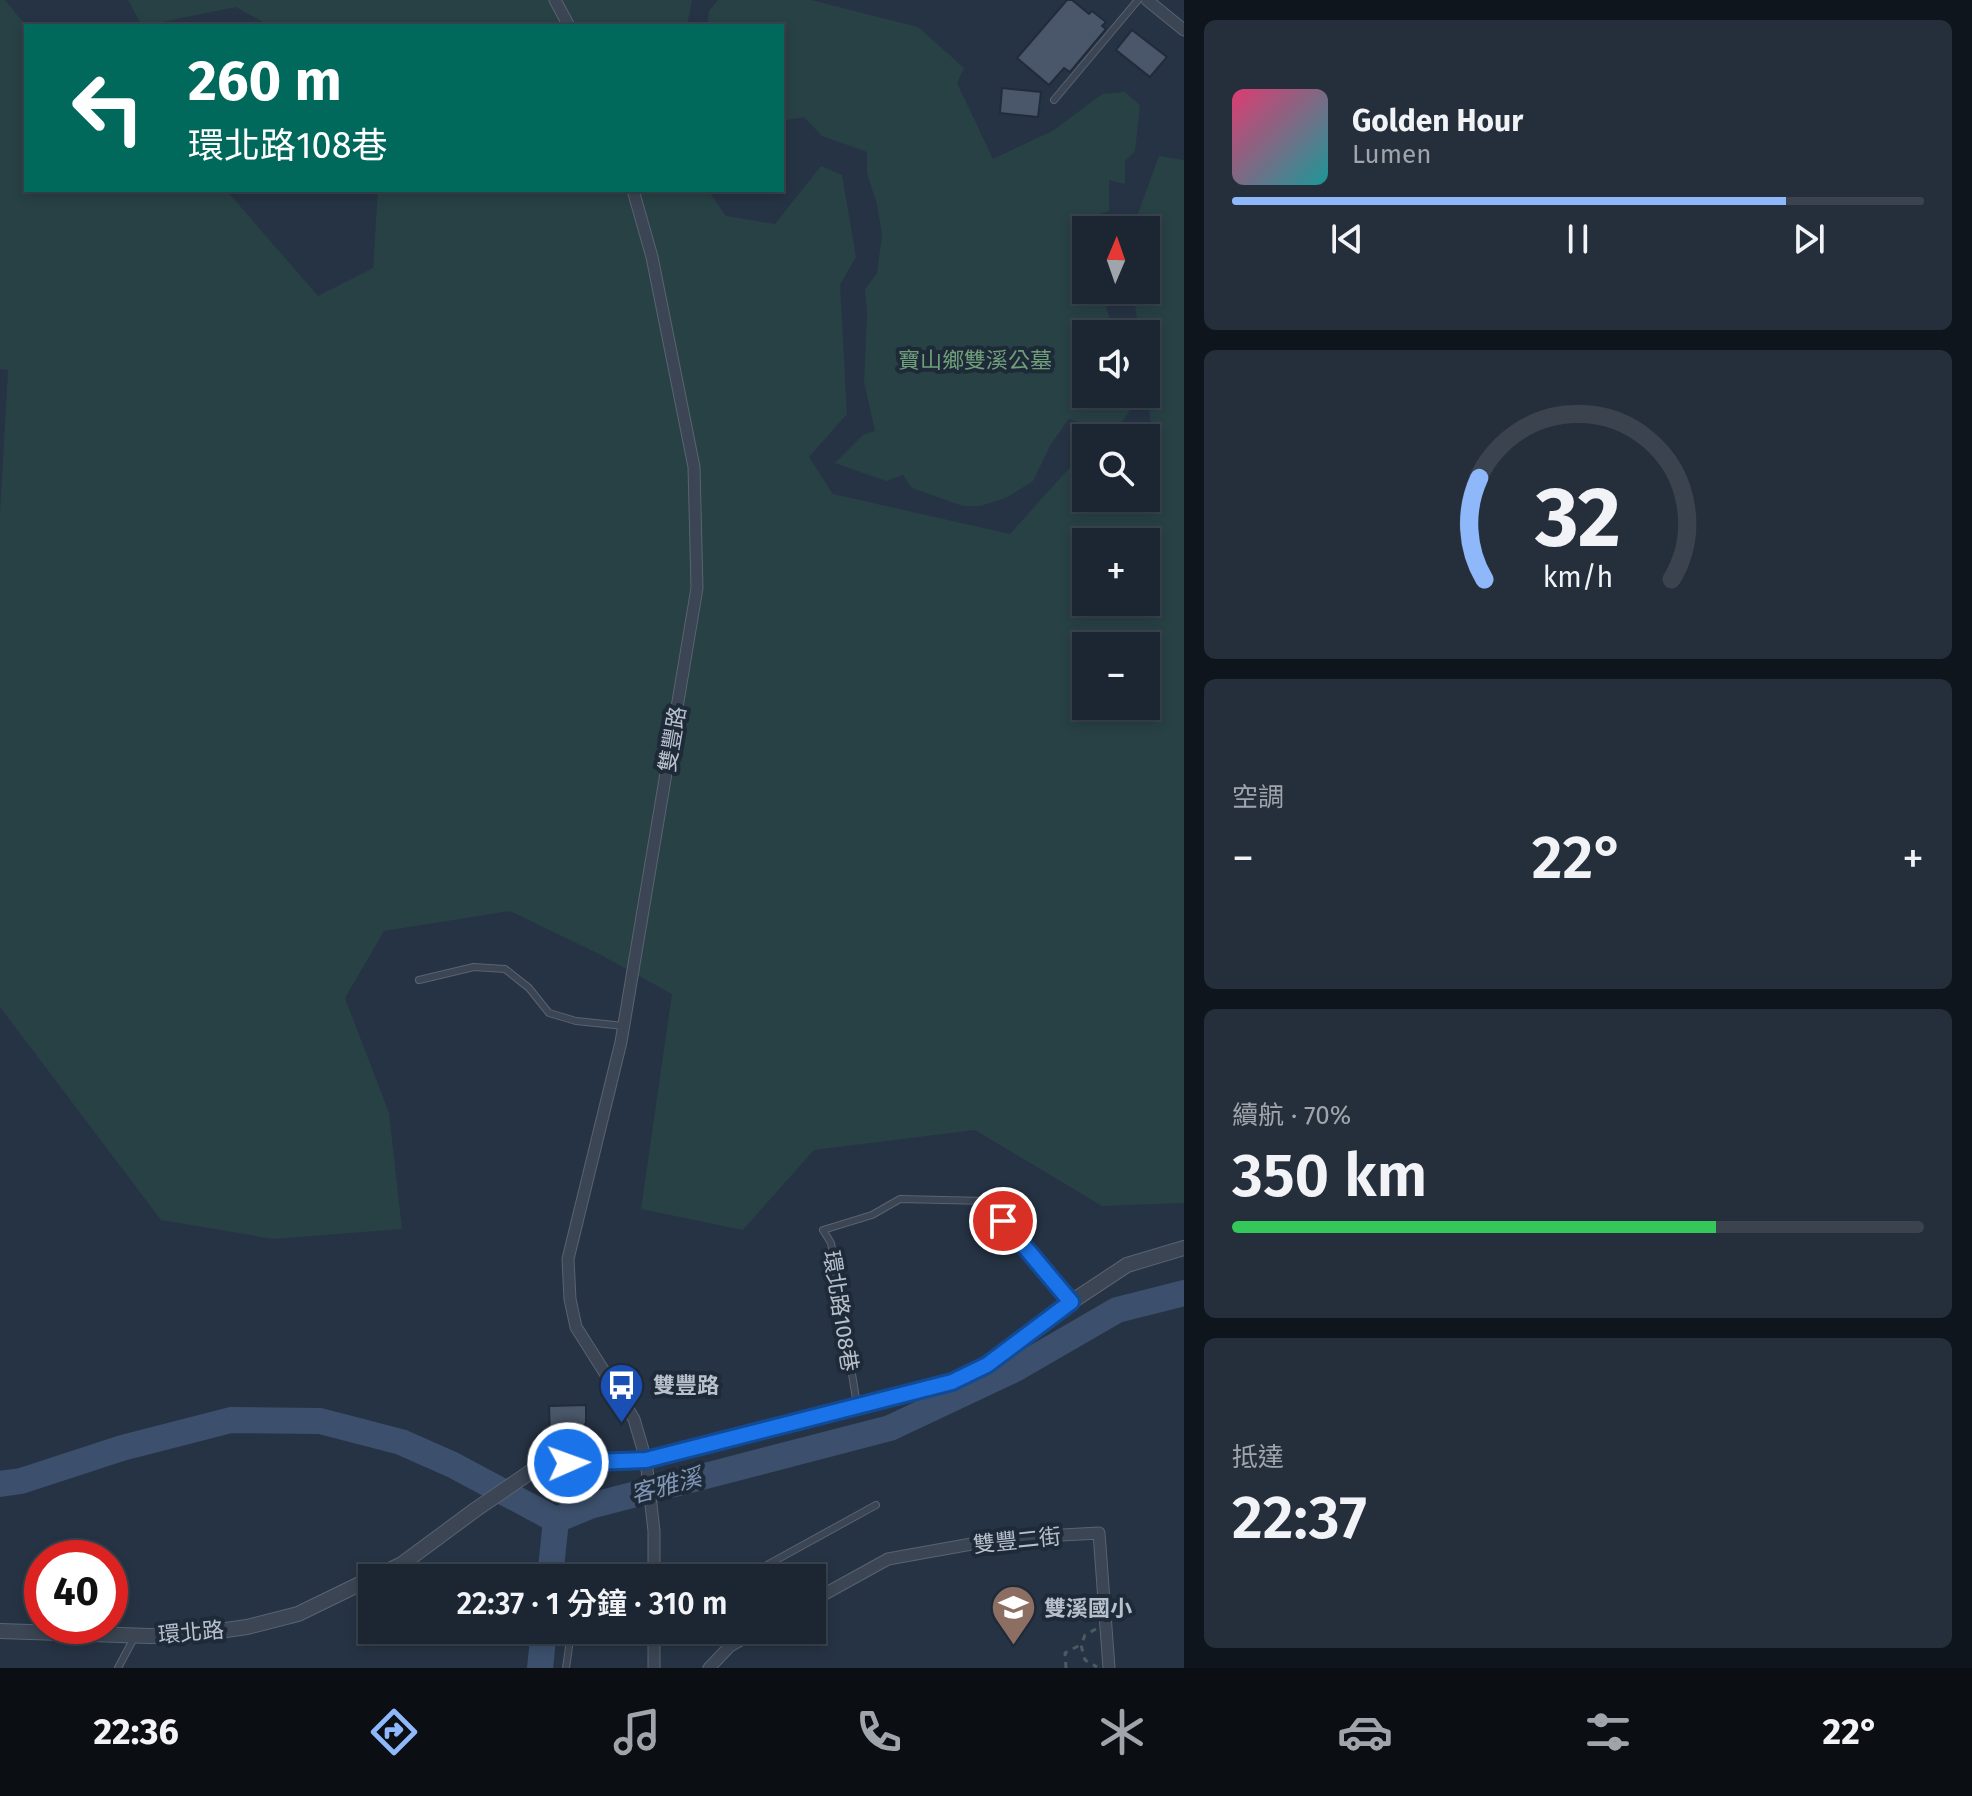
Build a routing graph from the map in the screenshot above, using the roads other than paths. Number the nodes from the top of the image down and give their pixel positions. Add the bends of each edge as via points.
1 (555, 0) edge
2 (1138, 0) edge
3 (1147, 0) edge
4 (568, 24) edge
5 (1184, 30) edge
6 (1054, 100) dead end
7 (634, 192) edge
8 (419, 980) dead end
9 (624, 1026) junction
10 (1184, 1248) edge
11 (1071, 1302) junction
12 (857, 1406) junction
13 (646, 1460) junction
14 (876, 1505) dead end
15 (402, 1564) edge
16 (654, 1564) edge
17 (769, 1564) edge
18 (358, 1585) edge
19 (826, 1593) edge
20 (0, 1631) edge
21 (135, 1636) junction
22 (654, 1644) edge
23 (734, 1644) edge
24 (569, 1647) dead end
25 (1109, 1667) edge
26 (118, 1668) edge
27 (566, 1668) edge
28 (654, 1668) edge
29 (709, 1668) edge

1 - 4 street
2 - 6 lane
3 - 5 street
7 - 9 street, 雙豐路 via 652,257 694,467 697,588
8 - 9 lane via 474,967 505,969 549,1013
9 - 13 street, 雙豐路 via 568,1259 570,1299 576,1327 634,1419
10 - 11 street via 1127,1265
11 - 12 street via 987,1365 952,1382
11 - 12 lane, 環北路108巷 via 986,1201 900,1199 872,1215 823,1230 831,1243
12 - 13 street
13 - 15 street, 環北路 via 542,1464
13 - 16 street, 雙豐路
14 - 17 lane
18 - 21 street, 環北路 via 298,1614 247,1627
19 - 25 street, 雙豐二街 via 888,1559 1005,1538 1099,1533
20 - 21 street, 環北路
21 - 26 lane
22 - 28 street
23 - 29 street
24 - 27 lane

